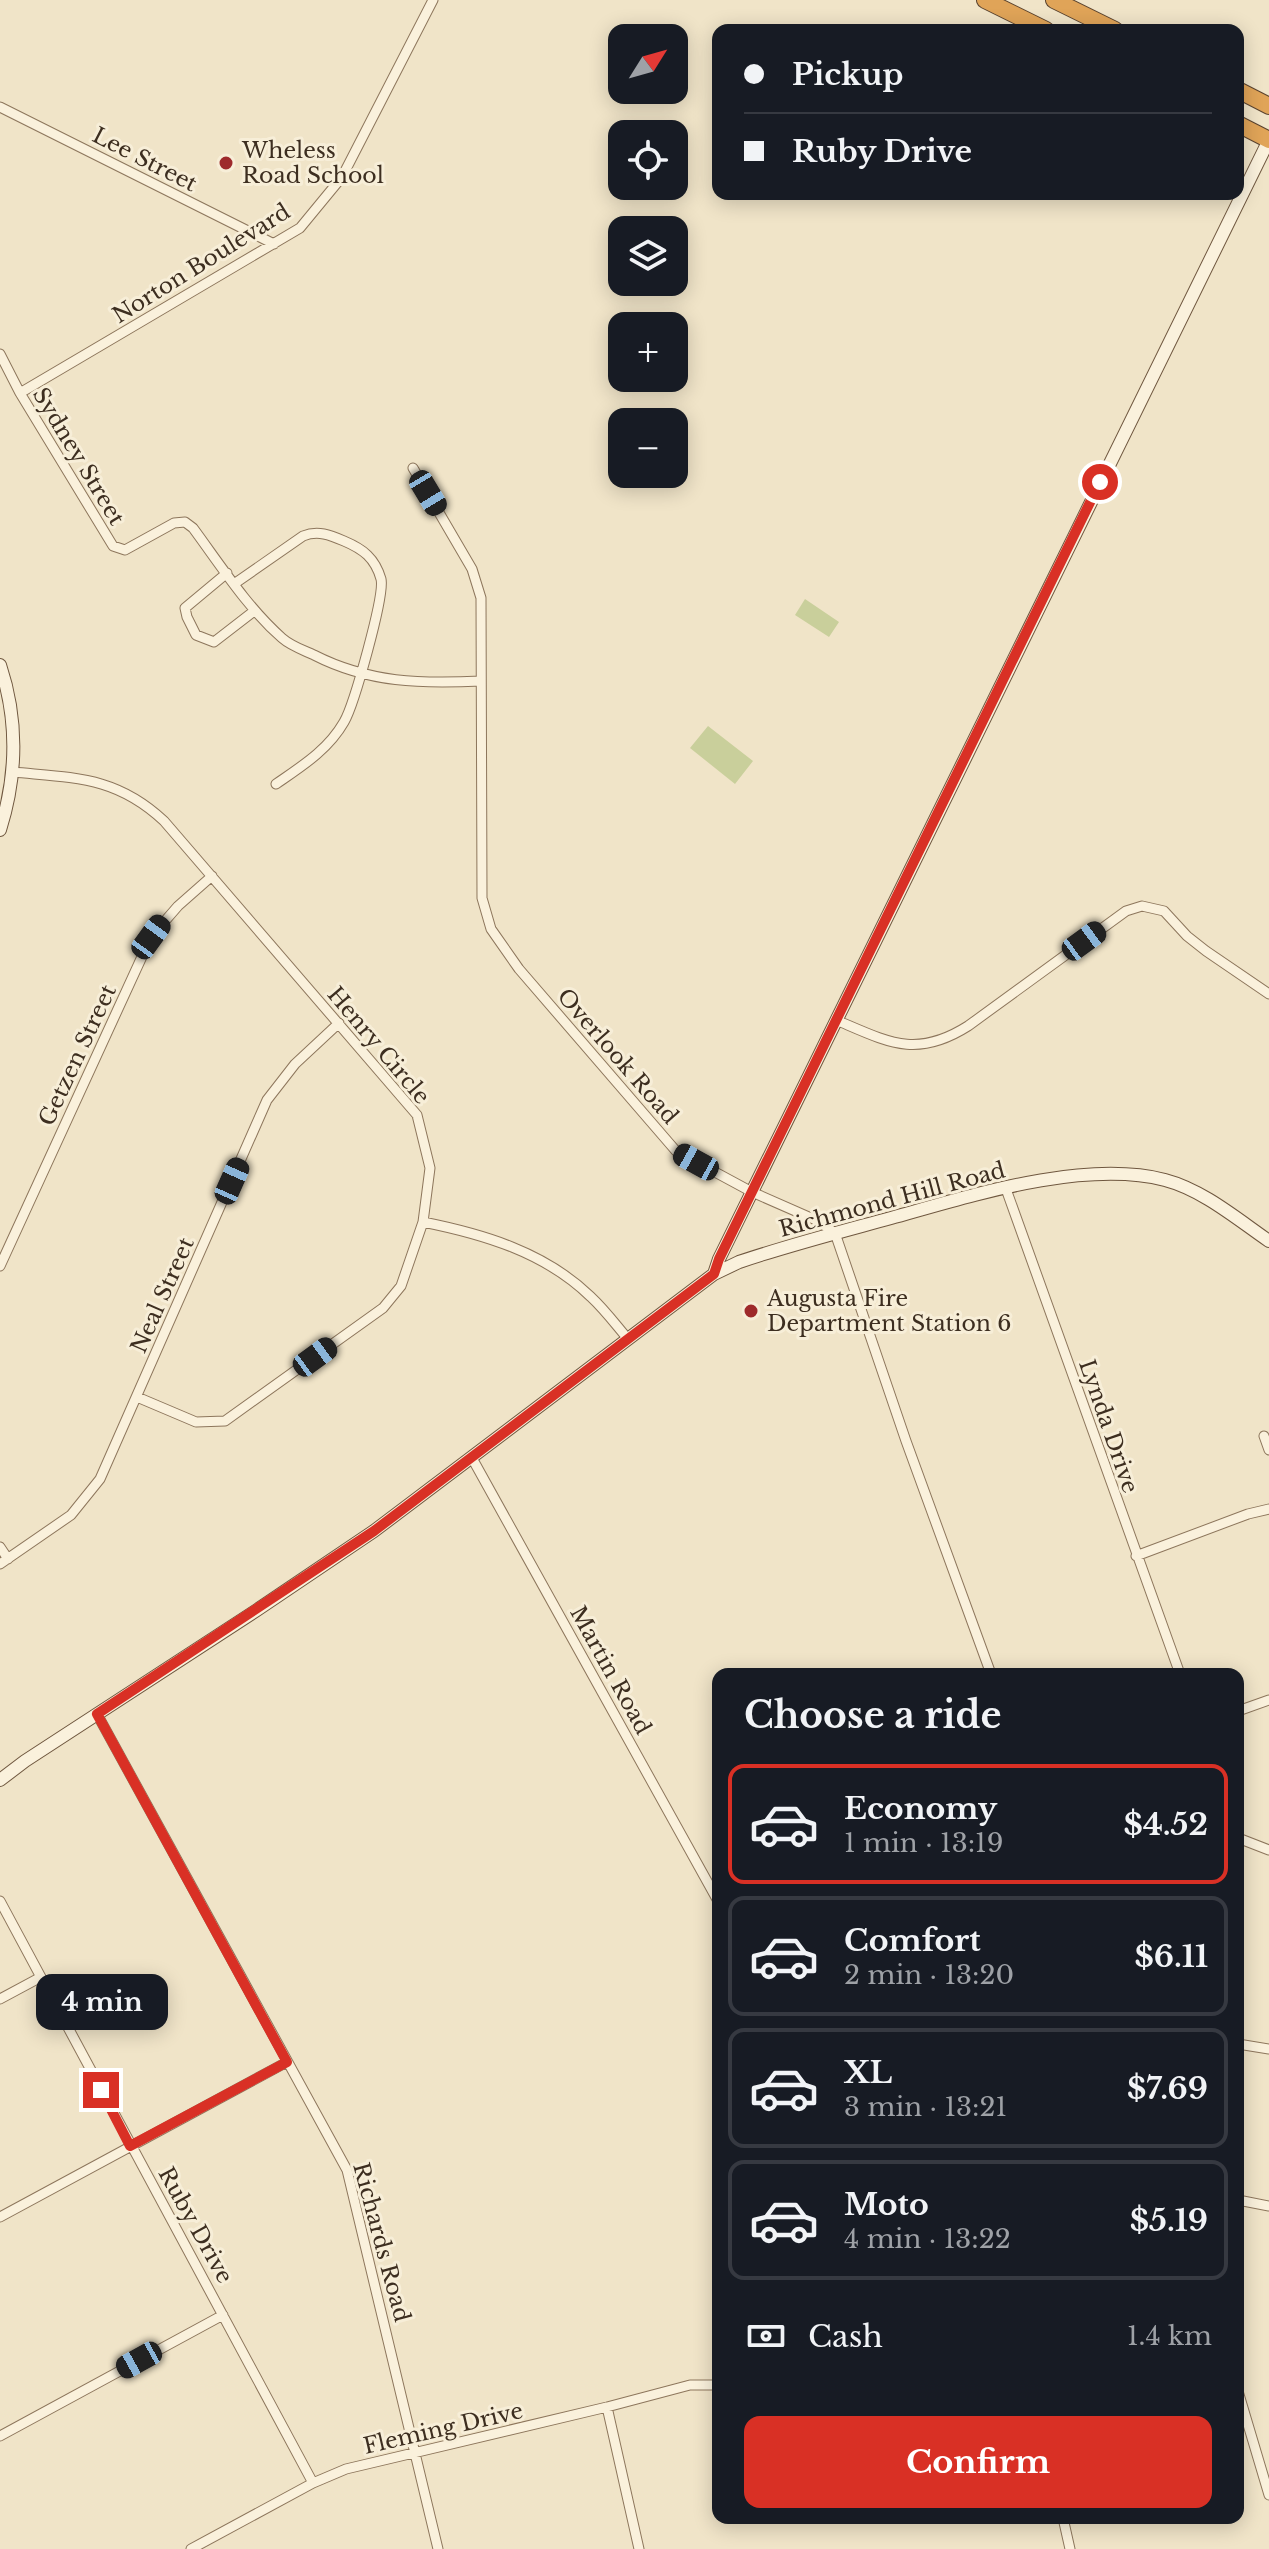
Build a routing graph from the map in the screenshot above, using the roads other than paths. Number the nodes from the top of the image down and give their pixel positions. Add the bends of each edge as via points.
1 (433, 0) edge
2 (985, 0) edge
3 (1054, 0) edge
4 (1034, 24) edge
5 (1103, 24) edge
6 (1244, 93) edge
7 (1269, 106) edge
8 (0, 107) edge
9 (1244, 127) edge
10 (1269, 140) edge
11 (1244, 191) edge
12 (1239, 200) edge
13 (274, 244) junction
14 (0, 354) edge
15 (20, 393) junction
16 (413, 468) dead end
17 (227, 573) junction
18 (234, 584) junction
19 (254, 611) junction
20 (0, 665) edge
21 (360, 672) junction
22 (481, 681) junction
23 (13, 772) junction
24 (276, 784) dead end
25 (0, 830) edge
26 (212, 876) junction
27 (1269, 994) edge
28 (836, 1020) junction
29 (339, 1023) junction
30 (1006, 1189) junction
31 (752, 1192) junction
32 (423, 1222) junction
33 (835, 1233) junction
34 (1269, 1241) edge
35 (0, 1266) edge
36 (714, 1274) junction
37 (628, 1339) junction
38 (137, 1397) junction
39 (1264, 1436) dead end
40 (1269, 1450) edge
41 (472, 1458) junction
42 (1269, 1509) edge
43 (0, 1547) edge
44 (1136, 1556) junction
45 (4, 1562) edge
46 (989, 1668) edge
47 (1178, 1668) edge
48 (1269, 1700) edge
49 (1244, 1709) edge
50 (97, 1714) junction
51 (0, 1780) edge
52 (1244, 1840) edge
53 (1269, 1850) edge
54 (712, 1890) edge
55 (0, 1901) edge
56 (41, 1977) junction
57 (0, 1999) edge
58 (1244, 2045) edge
59 (1269, 2049) edge
60 (287, 2062) junction
61 (130, 2146) junction
62 (1244, 2201) edge
63 (1269, 2206) edge
64 (0, 2217) edge
65 (223, 2315) junction
66 (712, 2385) edge
67 (607, 2407) junction
68 (1244, 2411) edge
69 (0, 2436) edge
70 (415, 2453) junction
71 (313, 2483) junction
72 (1269, 2495) edge
73 (1064, 2524) edge
74 (191, 2549) edge
75 (438, 2549) edge
76 (639, 2549) edge
77 (1070, 2549) edge

1 - 13 street, Norton Boulevard via 342,177 300,228
2 - 4 highway
3 - 5 highway
6 - 7 highway
8 - 13 street, Lee Street
9 - 10 highway
10 - 11 street
12 - 28 street
13 - 15 street, Norton Boulevard
14 - 15 street, Sydney Street
15 - 17 street, Sydney Street via 113,546 125,550 185,522
16 - 22 street, Overlook Road via 472,569 481,598
17 - 18 street
17 - 19 street via 185,608 196,635 214,642
18 - 19 street
18 - 21 street via 311,533 364,549 382,583
19 - 21 street via 285,641 335,666
20 - 23 street via 13,729
21 - 22 street via 423,684
21 - 24 street via 354,702 328,745
22 - 31 street, Overlook Road via 482,898 491,929 519,969 676,1151
23 - 25 street
23 - 26 street, Henry Circle via 88,779 120,790 154,812
26 - 29 street, Henry Circle
26 - 35 street, Getzen Street via 151,937
27 - 28 street via 1187,936 1164,911 1142,906 951,1037 925,1045 890,1043
28 - 31 street
29 - 32 street, Henry Circle via 417,1115 430,1168
29 - 38 street, Neal Street via 295,1064 267,1100
30 - 33 street, Richmond Hill Road
30 - 34 street, Richmond Hill Road via 1090,1175 1157,1178 1195,1193
30 - 44 street, Lynda Drive
31 - 33 street, Overlook Road
31 - 36 street
32 - 37 street via 474,1232 534,1257 590,1295
32 - 38 street, Henry Circle via 401,1286 383,1308 225,1421 196,1422
33 - 36 street, Richmond Hill Road
33 - 46 street
36 - 37 street, Richmond Hill Road
37 - 41 street, Richmond Hill Road
38 - 45 street, Neal Street via 100,1479 81,1503
39 - 40 street
41 - 50 street, Richmond Hill Road via 364,1538
41 - 54 street, Martin Road
42 - 44 street
43 - 45 street
44 - 47 street, Lynda Drive
48 - 49 street
50 - 51 street, Richmond Hill Road
50 - 60 street, Richards Road
52 - 53 street
55 - 56 street, Ruby Drive
56 - 57 street
56 - 61 street, Ruby Drive
58 - 59 street
60 - 61 street
60 - 70 street, Richards Road via 351,2181
61 - 64 street
61 - 65 street, Ruby Drive
62 - 63 street
65 - 69 street
65 - 71 street, Ruby Drive
66 - 67 street, Fleming Drive via 690,2385
67 - 70 street, Fleming Drive
67 - 76 street
68 - 72 street
70 - 71 street, Fleming Drive via 346,2469
70 - 75 street, Richards Road
71 - 74 street, Fleming Drive
73 - 77 street

